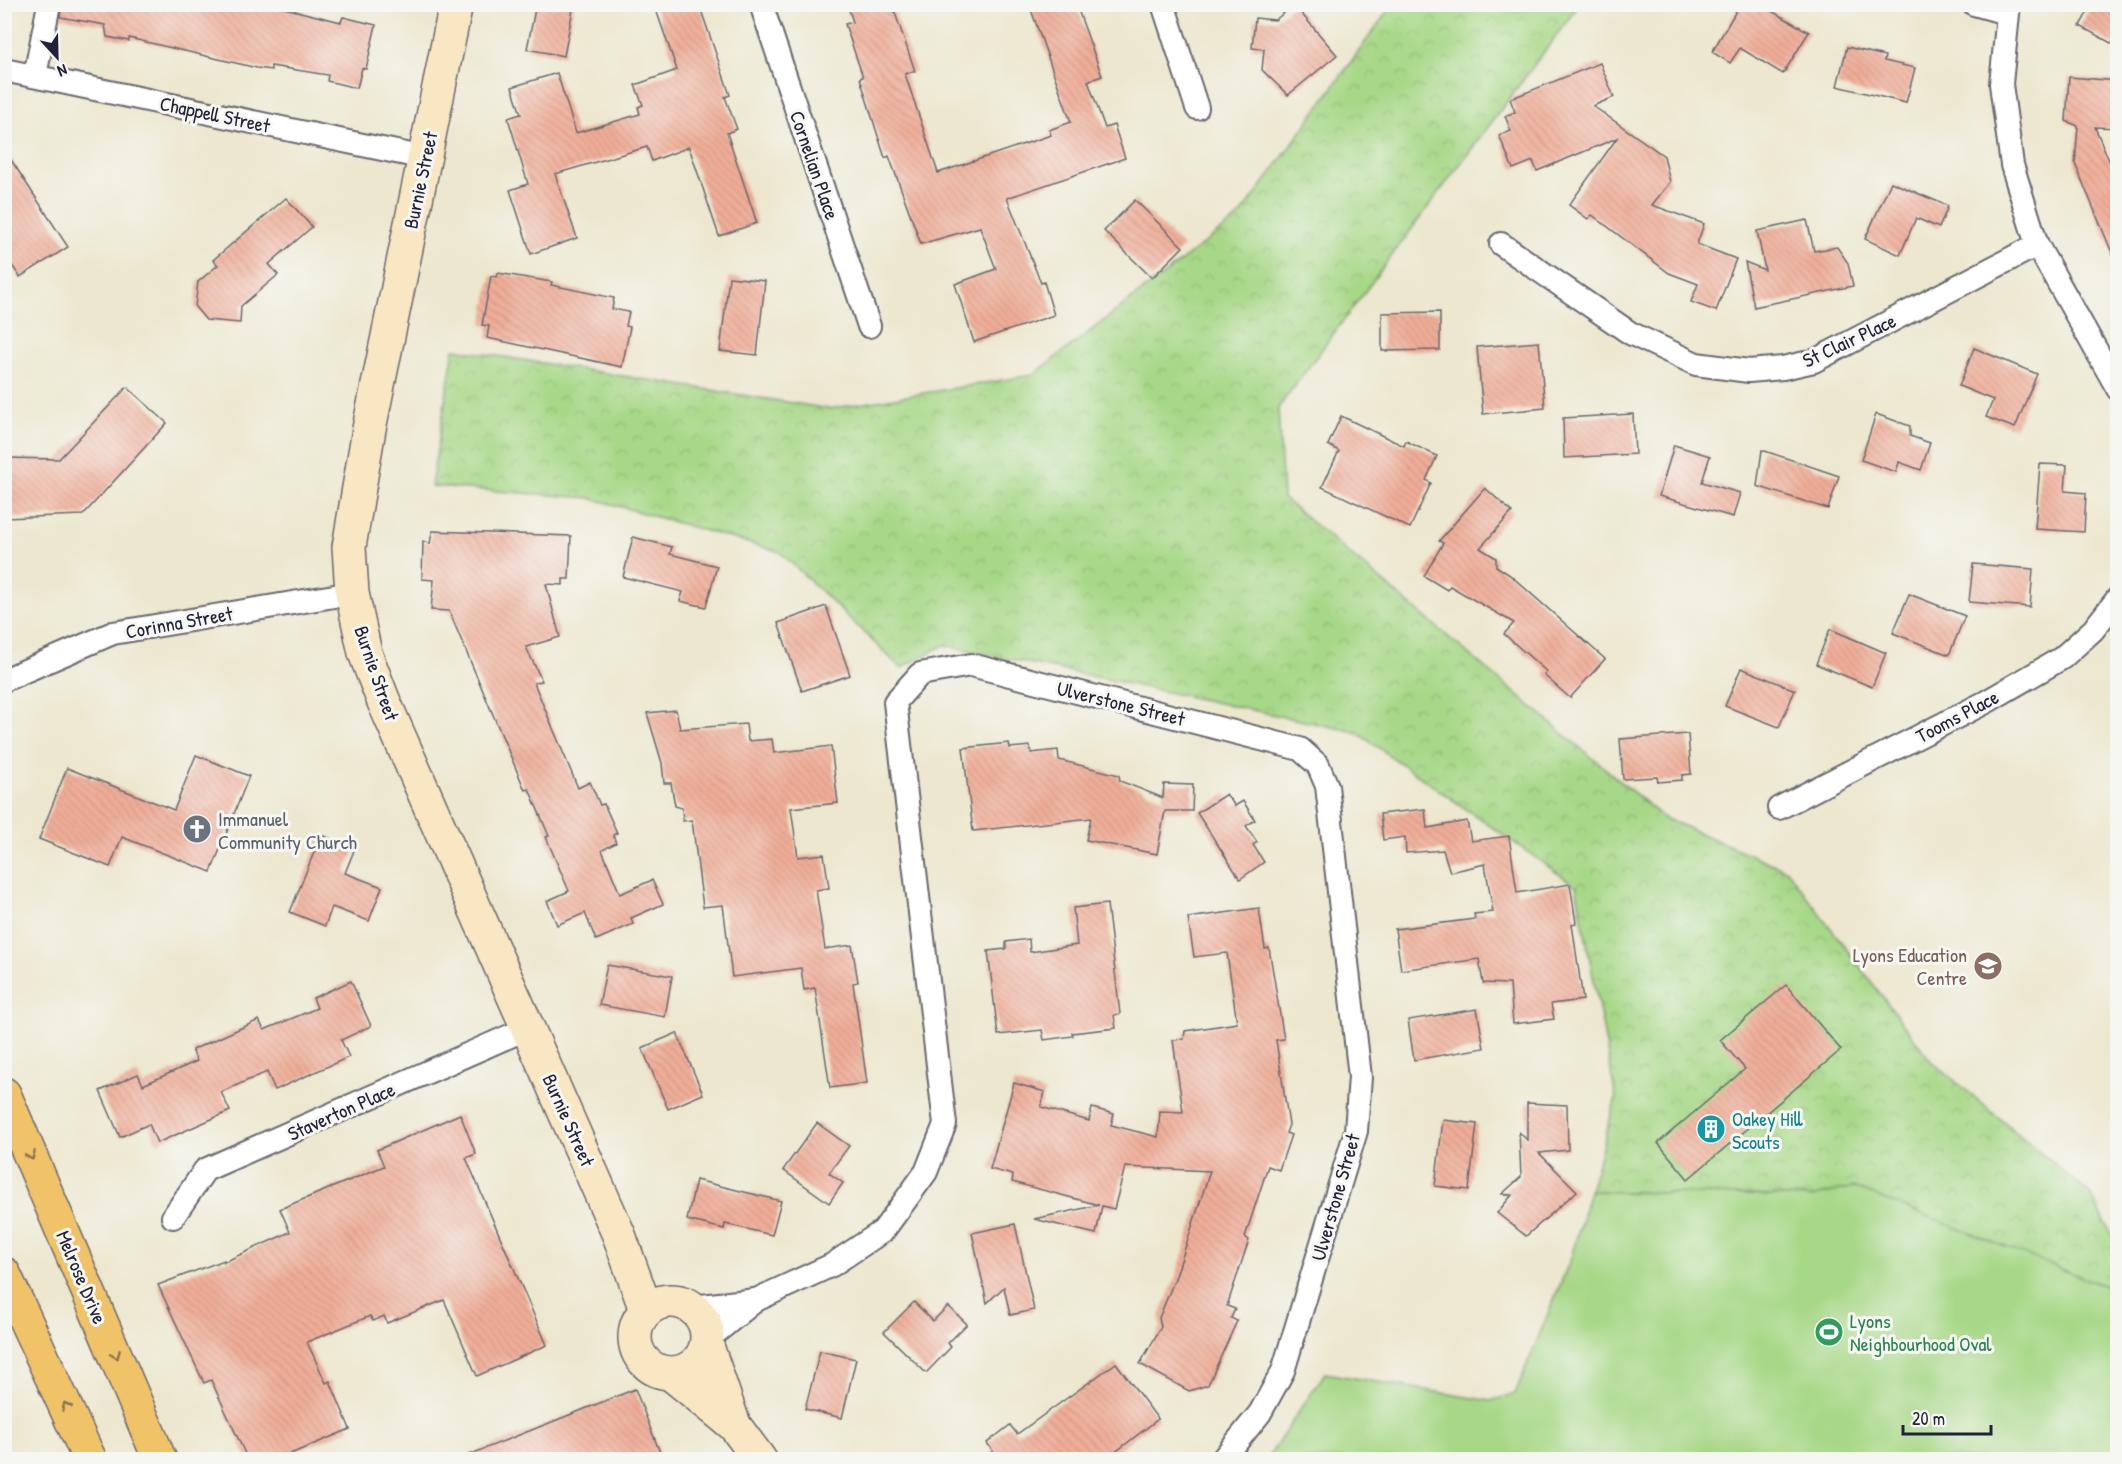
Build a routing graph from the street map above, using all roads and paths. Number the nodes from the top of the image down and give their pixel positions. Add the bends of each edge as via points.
1 (49, 4) edge
2 (456, 4) edge
3 (761, 4) edge
4 (1163, 4) edge
5 (1974, 4) edge
6 (2007, 9) edge
7 (4, 70) edge
8 (35, 76) junction
9 (1197, 108) dead end
10 (424, 158) junction
11 (1501, 244) dead end
12 (2037, 246) junction
13 (869, 326) dead end
14 (2118, 388) edge
15 (352, 593) junction
16 (2118, 598) edge
17 (8, 680) edge
18 (1779, 808) dead end
19 (528, 1028) junction
20 (4, 1094) edge
21 (173, 1217) dead end
22 (619, 1235) junction
23 (4, 1274) edge
24 (756, 1300) junction
25 (686, 1304) junction
26 (646, 1311) junction
27 (707, 1343) junction
28 (670, 1373) junction
29 (734, 1425) junction
30 (90, 1460) edge
31 (160, 1460) edge
32 (760, 1460) edge
33 (1222, 1460) edge

1 - 8 street
2 - 10 street, Burnie Street
3 - 13 street, Cornelian Place
4 - 9 street
5 - 6 street
6 - 12 street via 2001,84 2010,154
7 - 8 street, Chappell Street
8 - 10 street, Chappell Street
10 - 15 street, Burnie Street via 349,547
11 - 12 street, St Clair Place via 1630,333 1696,364 1749,371 1814,361
12 - 14 street
15 - 17 street, Corinna Street via 112,633
15 - 19 street, Burnie Street via 365,652 384,702
16 - 18 street, Tooms Place via 2093,630 2062,658 1986,702
19 - 21 street, Staverton Place via 205,1170
19 - 22 street, Burnie Street
20 -> 31 main road, Melrose Drive
22 - 25 street, Burnie Street
22 - 26 street, Burnie Street
30 -> 23 main road
24 - 25 street, Ulverstone Street
24 - 27 street, Ulverstone Street
24 - 33 street, Ulverstone Street via 831,1265 883,1231 926,1172 945,1124 895,702 920,674 971,665 1300,749 1318,765 1327,786 1360,1077 1356,1131 1283,1371 1260,1413
25 - 26 street via 656,1304
25 - 27 street via 704,1321
26 - 28 street via 637,1325 636,1345 647,1364
27 - 28 street via 693,1366
27 - 29 street
28 - 29 street
29 - 32 street

